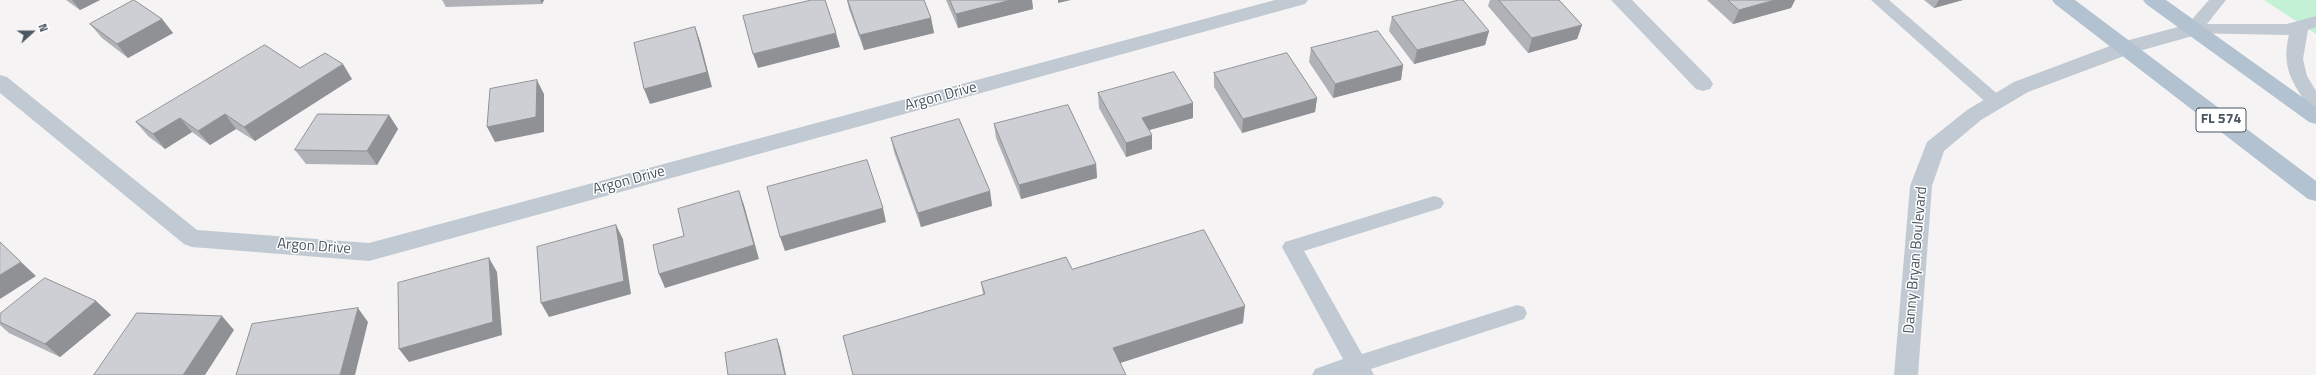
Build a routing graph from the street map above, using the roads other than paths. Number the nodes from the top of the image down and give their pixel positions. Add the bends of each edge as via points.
1 (1298, 0) edge
2 (1621, 0) edge
3 (1879, 0) edge
4 (2062, 0) edge
5 (2153, 0) edge
6 (2218, 0) edge
7 (2308, 24) edge
8 (2193, 29) junction
9 (2125, 48) junction
10 (0, 82) edge
11 (1703, 84) dead end
12 (1996, 102) junction
13 (2316, 104) edge
14 (2316, 117) edge
15 (2316, 193) edge
16 (1434, 203) dead end
17 (1517, 313) dead end
18 (1360, 369) edge
19 (1323, 375) edge
20 (1906, 375) edge

1 - 10 street, Argon Drive via 369,252 192,238
2 - 11 street
3 - 12 lane
4 - 9 main road, FL 574
5 - 8 main road
6 - 8 lane
7 - 8 lane via 2288,30
7 - 13 lane via 2293,63 2297,77
8 - 9 street, Danny Bryan Boulevard
8 - 14 main road
9 - 12 street, Danny Bryan Boulevard via 2020,86
9 - 15 main road, FL 574
12 - 20 street, Danny Bryan Boulevard via 1974,115 1935,147 1921,186
16 - 18 lane via 1292,247
17 - 18 lane
18 - 19 lane

